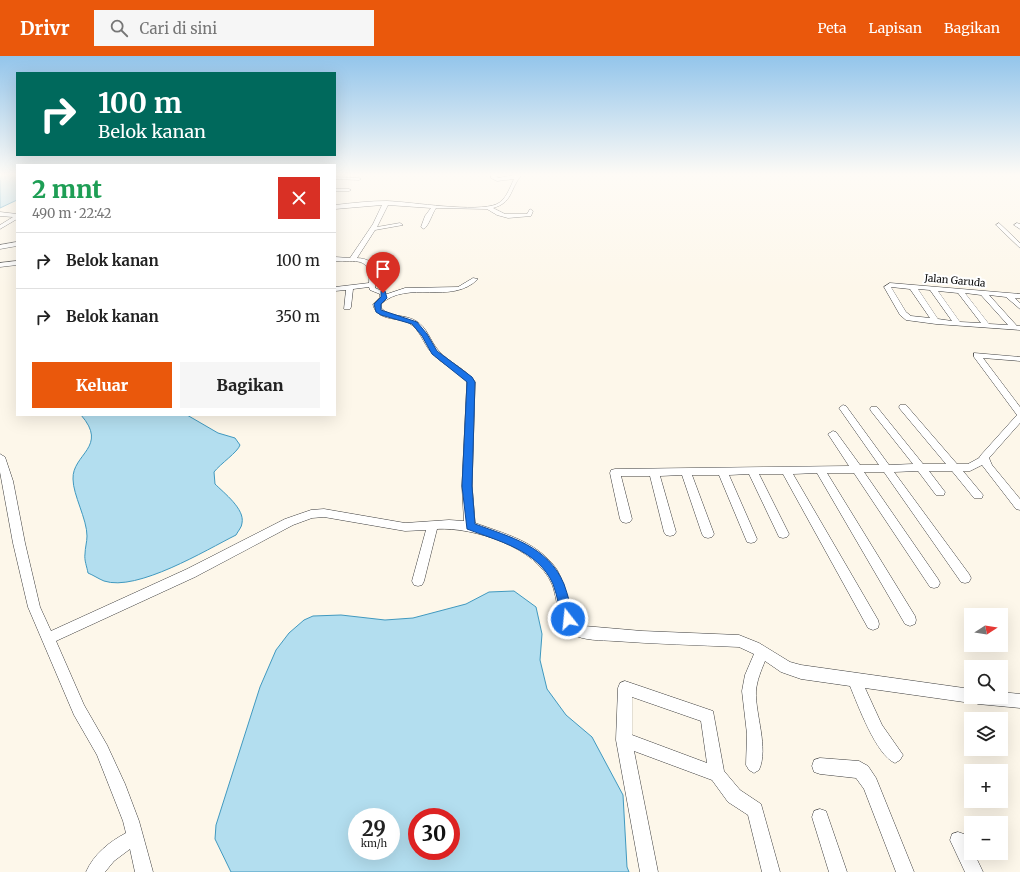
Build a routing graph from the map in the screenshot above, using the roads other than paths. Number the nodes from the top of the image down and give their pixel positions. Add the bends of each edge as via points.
1 (381, 212) edge
2 (431, 212) edge
3 (494, 212) edge
4 (530, 212) edge
5 (0, 214) edge
6 (16, 216) edge
7 (16, 217) edge
8 (400, 225) dead end
9 (999, 225) dead end
10 (0, 227) edge
11 (424, 227) dead end
12 (373, 229) junction
13 (16, 244) edge
14 (1020, 246) edge
15 (0, 247) edge
16 (336, 259) edge
17 (352, 260) junction
18 (16, 263) edge
19 (0, 265) edge
20 (475, 280) dead end
21 (372, 285) junction
22 (912, 286) junction
23 (350, 288) junction
24 (932, 288) junction
25 (336, 289) edge
26 (959, 290) junction
27 (983, 293) junction
28 (1008, 295) junction
29 (1020, 296) edge
30 (384, 298) junction
31 (347, 307) dead end
32 (1020, 307) edge
33 (936, 322) junction
34 (958, 324) junction
35 (987, 326) junction
36 (1017, 327) edge
37 (1017, 358) edge
38 (1020, 367) edge
39 (903, 407) dead end
40 (843, 408) dead end
41 (874, 409) dead end
42 (1020, 413) edge
43 (1020, 417) edge
44 (833, 434) dead end
45 (0, 457) edge
46 (986, 463) junction
47 (954, 467) junction
48 (888, 468) junction
49 (921, 468) junction
50 (856, 469) junction
51 (786, 470) junction
52 (820, 470) junction
53 (722, 471) junction
54 (752, 471) junction
55 (686, 472) junction
56 (654, 473) junction
57 (940, 492) dead end
58 (978, 495) dead end
59 (1020, 506) edge
60 (626, 519) dead end
61 (470, 526) junction
62 (432, 527) junction
63 (670, 532) dead end
64 (708, 534) dead end
65 (783, 534) dead end
66 (751, 539) dead end
67 (966, 578) dead end
68 (418, 581) dead end
69 (934, 582) dead end
70 (910, 620) dead end
71 (873, 624) dead end
72 (49, 638) junction
73 (762, 652) junction
74 (854, 679) junction
75 (964, 695) edge
76 (1008, 700) edge
77 (1020, 701) edge
78 (624, 740) junction
79 (895, 755) dead end
80 (754, 765) dead end
81 (820, 766) dead end
82 (717, 774) junction
83 (820, 817) dead end
84 (135, 837) junction
85 (958, 840) dead end
86 (95, 872) edge
87 (144, 872) edge
88 (649, 872) edge
89 (771, 872) edge
90 (838, 872) edge
91 (905, 872) edge
92 (974, 872) edge

1 - 12 street
2 - 11 street
3 - 4 street via 504,217 529,215
5 - 6 street
7 - 10 street
8 - 12 street
9 - 14 street
12 - 17 street
13 - 15 street
16 - 17 street
17 - 21 street via 364,260 370,264
18 - 19 street
20 - 30 street via 459,289 411,289
21 - 23 street
21 - 30 street via 373,290 383,293
22 - 24 street, Jalan Garuda
22 - 33 street
22 - 33 street, Jalan Garuda via 887,287 906,316 914,320
23 - 25 street
23 - 31 street
24 - 26 street, Jalan Garuda
24 - 34 street
26 - 27 street, Jalan Garuda
26 - 35 street
27 - 28 street, Jalan Garuda
27 - 36 street
28 - 29 street, Jalan Garuda
28 - 32 street
30 - 61 street via 377,304 378,311 414,323 434,352 471,382 467,486
33 - 34 street
34 - 35 street
35 - 36 street
37 - 38 street
37 - 42 street via 977,355
39 - 47 street
40 - 48 street
41 - 49 street
43 - 46 street via 986,453
44 - 50 street
45 - 72 street via 8,481 34,607
46 - 47 street
46 - 59 street
47 - 49 street
47 - 58 street
48 - 49 street
48 - 50 street
48 - 67 street
49 - 57 street
50 - 52 street
50 - 69 street
51 - 52 street
51 - 54 street
51 - 71 street
52 - 70 street
53 - 54 street
53 - 55 street
53 - 66 street
54 - 65 street
55 - 56 street
55 - 64 street
56 - 60 street via 615,473
56 - 63 street
61 - 62 street via 449,524
61 - 73 street via 524,546 543,562 558,584 568,619 576,629 583,632 642,637 739,641 746,642
62 - 68 street
62 - 72 street via 405,527 324,513 311,514 289,522 191,573
72 - 84 street via 79,710 102,750
73 - 74 street via 786,667 801,672
73 - 80 street via 752,675 749,691 754,727
74 - 75 street
74 - 79 street via 877,730
76 - 77 street
78 - 82 street
78 - 82 street via 625,688 708,716
78 - 88 street
81 - 91 street via 859,769 862,772 870,784
82 - 89 street via 734,796 755,810
83 - 90 street
84 - 86 street via 116,847
84 - 87 street
85 - 92 street

